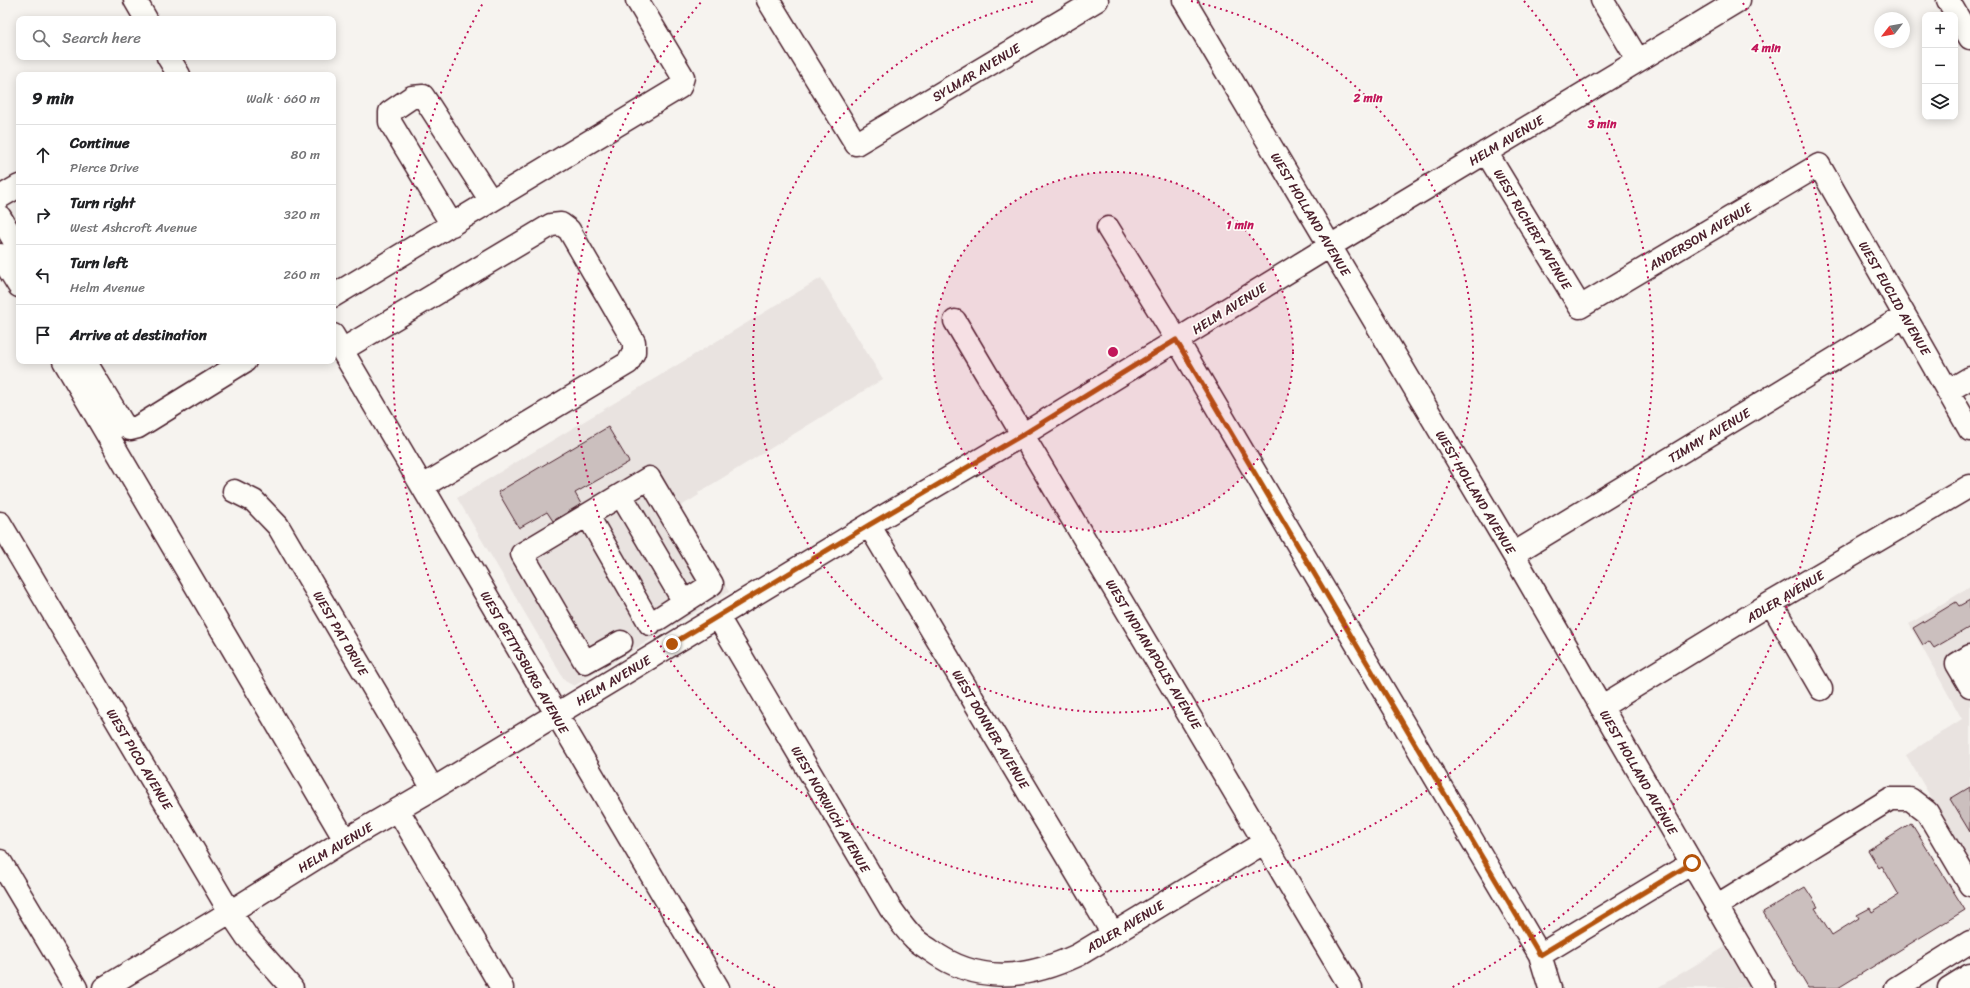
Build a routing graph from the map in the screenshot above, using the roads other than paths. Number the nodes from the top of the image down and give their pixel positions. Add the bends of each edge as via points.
1 (135, 0) edge
2 (637, 0) edge
3 (768, 0) edge
4 (1097, 0) edge
5 (1184, 0) edge
6 (1602, 0) edge
7 (1738, 0) edge
8 (1948, 0) edge
9 (144, 16) edge
10 (1970, 38) edge
11 (170, 60) edge
12 (1638, 60) junction
13 (177, 72) edge
14 (1486, 152) junction
15 (1819, 165) joint
16 (16, 188) edge
17 (0, 196) edge
18 (491, 201) junction
19 (0, 217) edge
20 (452, 225) junction
21 (1108, 228) dead end
22 (16, 244) edge
23 (1330, 246) junction
24 (0, 255) edge
25 (16, 281) edge
26 (336, 294) edge
27 (1580, 307) joint
28 (1905, 316) junction
29 (955, 321) dead end
30 (1176, 340) junction
31 (337, 343) edge
32 (66, 364) edge
33 (87, 364) edge
34 (241, 364) edge
35 (1970, 378) edge
36 (1948, 391) junction
37 (1970, 430) edge
38 (1024, 434) junction
39 (423, 486) junction
40 (1970, 486) edge
41 (234, 491) dead end
42 (621, 495) junction
43 (588, 516) junction
44 (0, 523) edge
45 (869, 525) junction
46 (1513, 554) junction
47 (684, 602) junction
48 (1771, 603) junction
49 (718, 617) junction
50 (654, 622) junction
51 (621, 642) junction
52 (672, 644) junction
53 (1970, 656) edge
54 (636, 666) junction
55 (1970, 686) edge
56 (1821, 689) dead end
57 (1601, 707) junction
58 (556, 715) junction
59 (433, 789) junction
60 (398, 810) junction
61 (345, 840) junction
62 (1265, 842) junction
63 (0, 861) edge
64 (1692, 863) junction
65 (1970, 885) edge
66 (1716, 906) junction
67 (230, 912) junction
68 (1113, 934) junction
69 (1970, 942) edge
70 (1540, 955) junction
71 (1970, 976) edge
72 (971, 980) edge
73 (1905, 985) edge
74 (76, 988) edge
75 (104, 988) edge
76 (292, 988) edge
77 (502, 988) edge
78 (718, 988) edge
79 (1351, 988) edge
80 (1550, 988) edge
81 (1764, 988) edge
82 (1949, 988) edge

1 - 9 street
2 - 18 street via 682,77 680,87
3 - 4 street, SYLMAR AVENUE via 856,144
5 - 23 street, WEST HOLLAND AVENUE
6 - 12 street
7 - 12 street, HELM AVENUE
8 - 10 street
11 - 13 street
12 - 14 street, HELM AVENUE
14 - 23 street, HELM AVENUE
14 - 27 street, WEST RICHERT AVENUE
15 - 27 street, ANDERSON AVENUE
15 - 28 street, WEST EUCLID AVENUE
16 - 17 street
18 - 20 street
18 - 20 street via 423,96 412,97 390,112 390,122
19 - 22 street
20 - 26 street
21 - 30 street
23 - 30 street, HELM AVENUE
23 - 46 street, WEST HOLLAND AVENUE
24 - 25 street
28 - 36 street, WEST EUCLID AVENUE
28 - 46 street, TIMMY AVENUE
29 - 38 street, WEST INDIANAPOLIS AVENUE
30 - 38 street, HELM AVENUE
30 - 70 street
31 - 39 street, WEST GETTYSBURG AVENUE
31 - 39 street via 551,225 561,224 569,230 634,342 631,358 628,363
32 - 61 street
33 - 34 street via 123,424 130,430
35 - 36 street
36 - 37 street, WEST EUCLID AVENUE
38 - 45 street, HELM AVENUE
38 - 62 street, WEST INDIANAPOLIS AVENUE
39 - 58 street, WEST GETTYSBURG AVENUE
40 - 48 street, ADLER AVENUE
41 - 59 street, WEST PAT DRIVE via 254,501 278,526
42 - 43 street
42 - 47 street
42 - 47 street via 649,478 712,584
43 - 50 street
43 - 51 street via 522,554 585,662
44 - 67 street, WEST PICO AVENUE
45 - 49 street, HELM AVENUE
45 - 68 street, WEST DONNER AVENUE
46 - 57 street, WEST HOLLAND AVENUE
47 - 50 street
48 - 56 street
48 - 57 street, ADLER AVENUE
49 - 52 street, HELM AVENUE
49 - 72 street, WEST NORWICH AVENUE via 890,908 913,938
50 - 51 street
50 - 52 street
51 - 54 street
52 - 54 street, HELM AVENUE
53 - 55 street via 1957,664
54 - 58 street, HELM AVENUE
57 - 64 street, WEST HOLLAND AVENUE
58 - 59 street, HELM AVENUE
58 - 78 street, WEST GETTYSBURG AVENUE
59 - 60 street, HELM AVENUE
60 - 61 street, HELM AVENUE
60 - 77 street
61 - 67 street, HELM AVENUE
62 - 68 street, ADLER AVENUE
62 - 79 street, WEST INDIANAPOLIS AVENUE
63 - 74 street
64 - 66 street, WEST HOLLAND AVENUE
64 - 70 street
65 - 66 street via 1927,812 1910,799 1890,799
66 - 81 street, WEST HOLLAND AVENUE
67 - 75 street, HELM AVENUE
67 - 76 street, WEST PICO AVENUE via 247,937
68 - 72 street, ADLER AVENUE via 1056,965 1029,972
69 - 73 street
70 - 80 street
71 - 82 street

